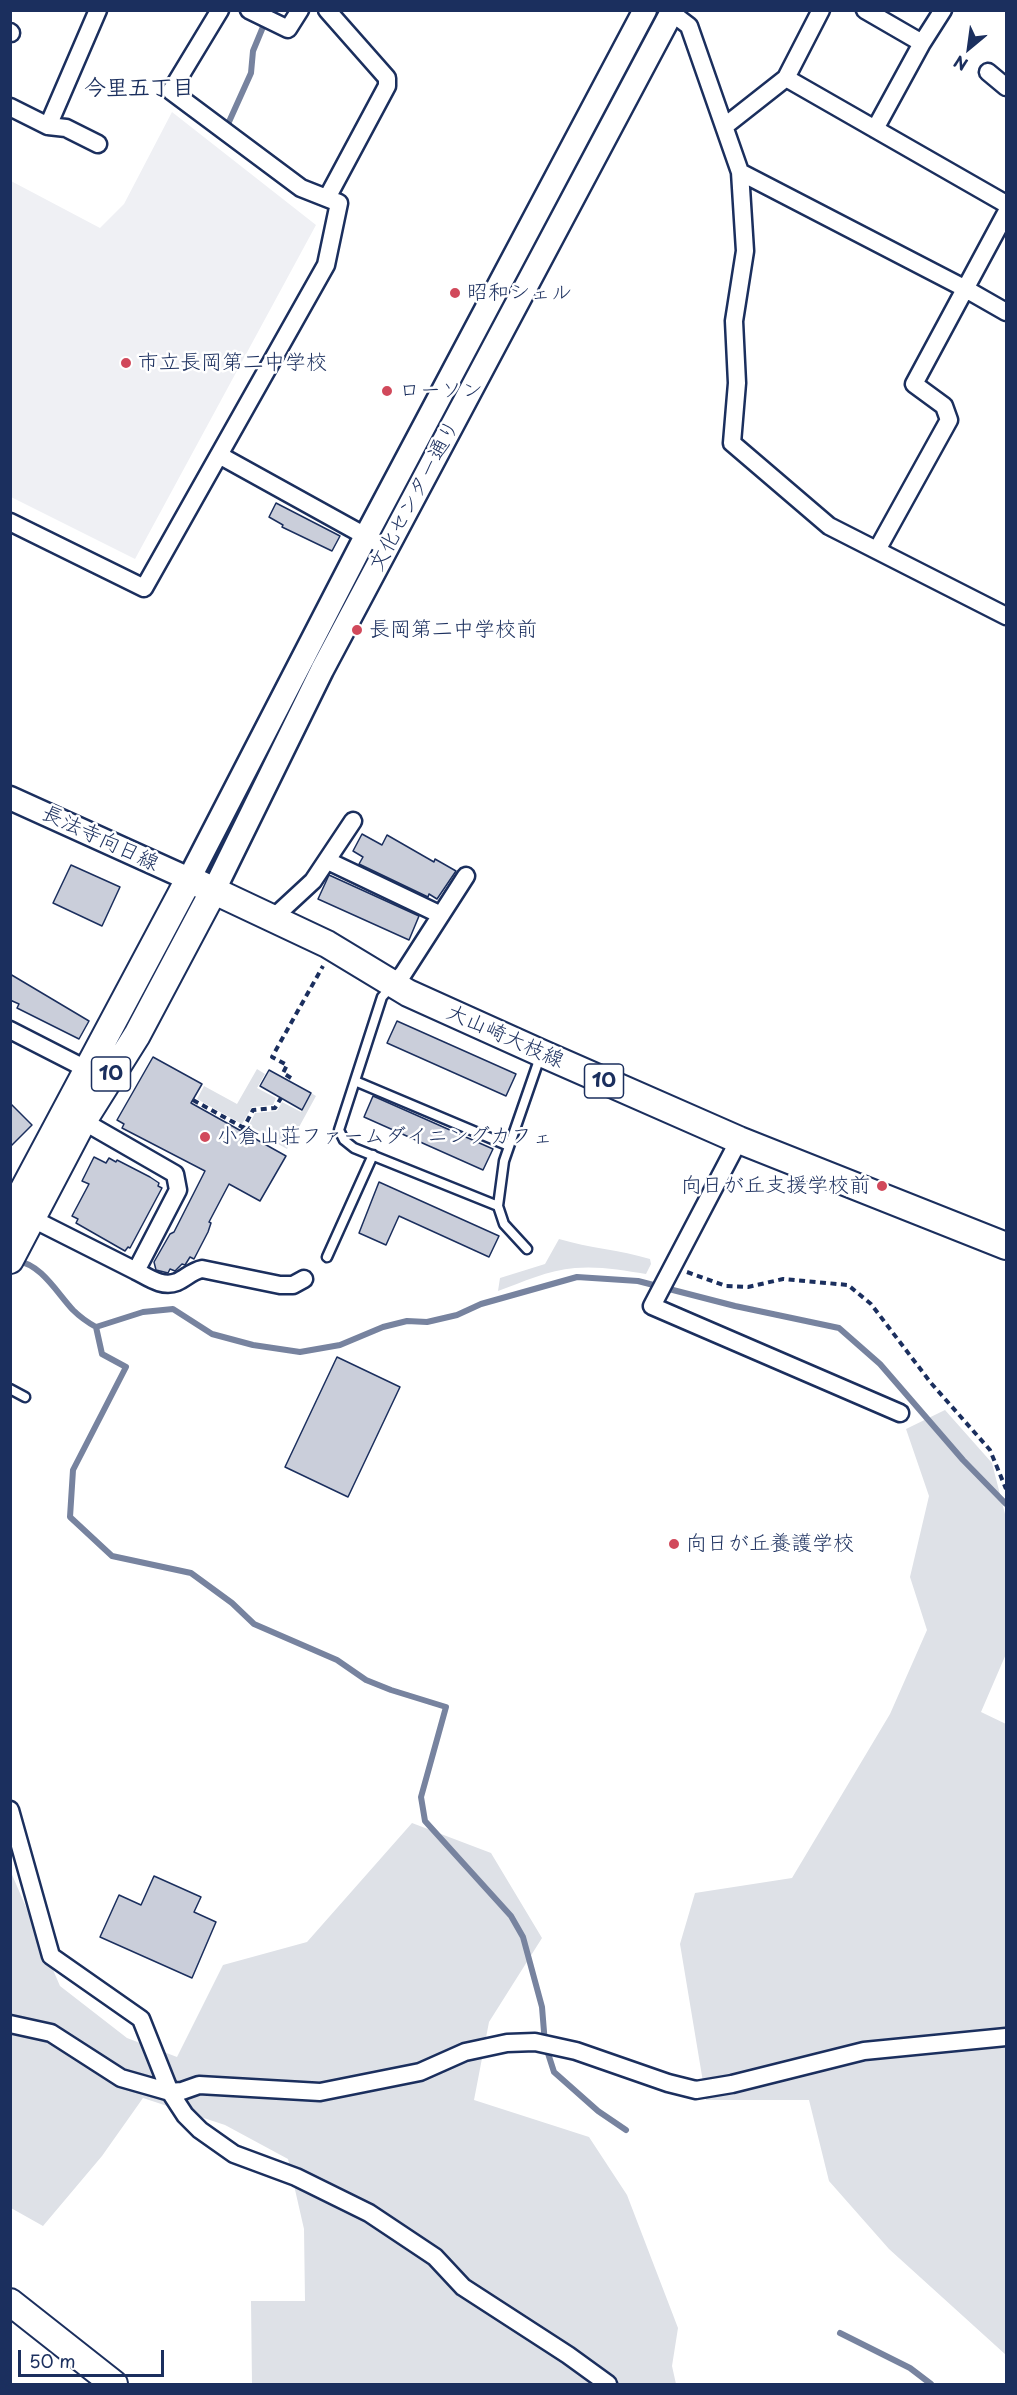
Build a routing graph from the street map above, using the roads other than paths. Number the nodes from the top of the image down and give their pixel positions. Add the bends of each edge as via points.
1 (98, 10) edge
2 (220, 10) edge
3 (249, 10) edge
4 (300, 10) edge
5 (327, 10) edge
6 (645, 10) edge
7 (821, 10) edge
8 (866, 10) edge
9 (943, 10) edge
10 (671, 11) edge
11 (922, 43) junction
12 (988, 72) dead end
13 (786, 78) junction
14 (1006, 87) edge
15 (10, 107) edge
16 (48, 126) junction
17 (724, 126) junction
18 (875, 129) junction
19 (98, 144) dead end
20 (740, 172) junction
21 (327, 198) junction
22 (1006, 204) edge
23 (1005, 219) edge
24 (964, 288) junction
25 (1006, 312) edge
26 (219, 455) junction
27 (10, 522) edge
28 (366, 536) junction
29 (387, 548) junction
30 (877, 550) junction
31 (1006, 616) edge
32 (10, 798) edge
33 (353, 821) dead end
34 (328, 861) junction
35 (466, 876) dead end
36 (189, 879) junction
37 (214, 890) junction
38 (441, 915) junction
39 (273, 918) junction
40 (393, 985) junction
41 (10, 1030) edge
42 (541, 1053) junction
43 (98, 1075) junction
44 (355, 1081) junction
45 (83, 1121) junction
46 (739, 1140) junction
47 (509, 1146) junction
48 (373, 1155) junction
49 (498, 1206) junction
50 (17, 1213) edge
51 (1006, 1246) edge
52 (527, 1250) dead end
53 (327, 1257) dead end
54 (10, 1260) edge
55 (136, 1271) junction
56 (304, 1279) dead end
57 (10, 1389) edge
58 (25, 1397) dead end
59 (900, 1413) dead end
60 (10, 1810) edge
61 (10, 2024) edge
62 (1006, 2037) edge
63 (170, 2092) junction
64 (10, 2302) edge
65 (114, 2385) edge
66 (608, 2385) edge

1 - 16 street
2 - 21 street via 171,91 301,188
3 - 4 street via 288,29
5 - 21 street via 387,78 387,86
6 - 28 street, 文化センター通り
7 - 13 street
8 - 11 street
9 - 11 street
10 - 17 street via 689,26
10 - 29 street, 文化センター通り
11 - 18 street
12 - 14 street
13 - 17 street
13 - 18 street
15 - 16 street
16 - 19 street via 66,128
17 - 20 street
18 - 22 street
20 - 24 street
20 - 30 street via 745,251 734,321 737,383 732,443 830,526
21 - 26 street via 339,203 326,265
23 - 24 street
24 - 25 street
24 - 30 street via 914,384 944,406 949,420
26 - 27 street via 144,588
26 - 28 street
28 - 29 street
28 - 36 street, 文化センター通り
29 - 37 street, 文化センター通り
30 - 31 street
32 - 36 street, 長法寺向日線
33 - 34 street
34 - 38 street
34 - 39 street via 313,881
35 - 38 street
36 - 37 main road, 大山崎大枝線 / 10
36 - 43 main road, 10
37 - 39 main road, 大山崎大枝線 / 10
37 - 43 main road, 10 via 137,1035
38 - 40 street
39 - 40 main road, 大山崎大枝線 / 10 via 327,944
40 - 42 main road, 大山崎大枝線 / 10
40 - 44 lane via 382,997
41 - 43 street
42 - 46 main road, 大山崎大枝線 / 10
42 - 47 lane
43 - 45 main road, 10
43 - 50 main road, 10
44 - 47 lane
44 - 48 lane via 339,1130 354,1148
45 - 50 main road, 10
45 - 55 street via 175,1174 178,1190
46 - 51 main road, 大山崎大枝線 / 10
46 - 59 street via 652,1306
47 - 49 lane
48 - 49 lane
48 - 53 lane
49 - 52 lane via 504,1224
50 - 54 main road, 10
50 - 55 street
55 - 56 street via 160,1283 177,1282 202,1269 280,1285 293,1285
57 - 58 lane
60 - 63 street via 51,1956 141,2019
61 - 63 street via 51,2032 121,2078
62 - 63 street via 864,2051 696,2090 576,2051 535,2042 465,2052 420,2072 320,2092 198,2085
63 - 66 street via 185,2115 216,2143 369,2213 435,2257 463,2287
64 - 65 main road

